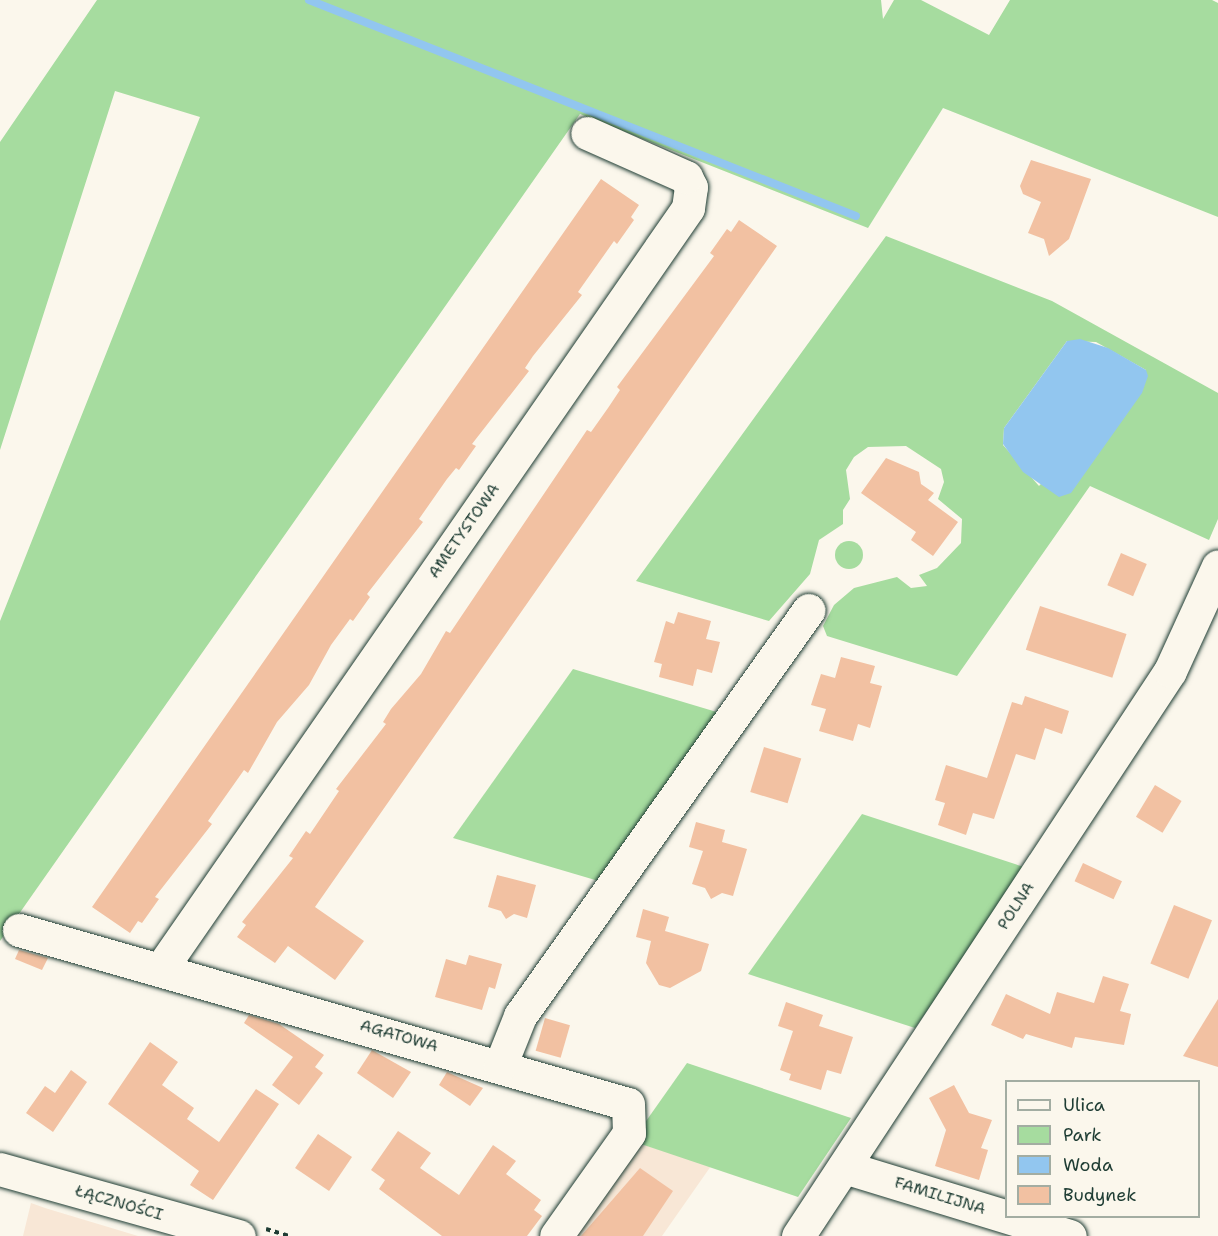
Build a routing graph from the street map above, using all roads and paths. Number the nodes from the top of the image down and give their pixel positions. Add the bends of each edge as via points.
1 (587, 133) dead end
2 (1218, 566) edge
3 (808, 610) dead end
4 (19, 930) dead end
5 (160, 970) junction
6 (500, 1066) junction
7 (844, 1167) junction
8 (0, 1169) edge
9 (1005, 1216) edge
10 (1011, 1218) edge
11 (239, 1236) edge
12 (556, 1236) edge
13 (798, 1236) edge
14 (1070, 1236) edge

1 - 5 street, AMETYSTOWA via 686,177 691,187 688,208
2 - 7 street, POLNA via 1170,670
3 - 6 street via 520,1016
4 - 5 street, AGATOWA
5 - 6 street, AGATOWA
6 - 12 street, AGATOWA via 628,1104 628,1133
7 - 9 street, FAMILIJNA
7 - 13 street, POLNA
8 - 11 street, ŁĄCZNOŚCI
10 - 14 street, FAMILIJNA

